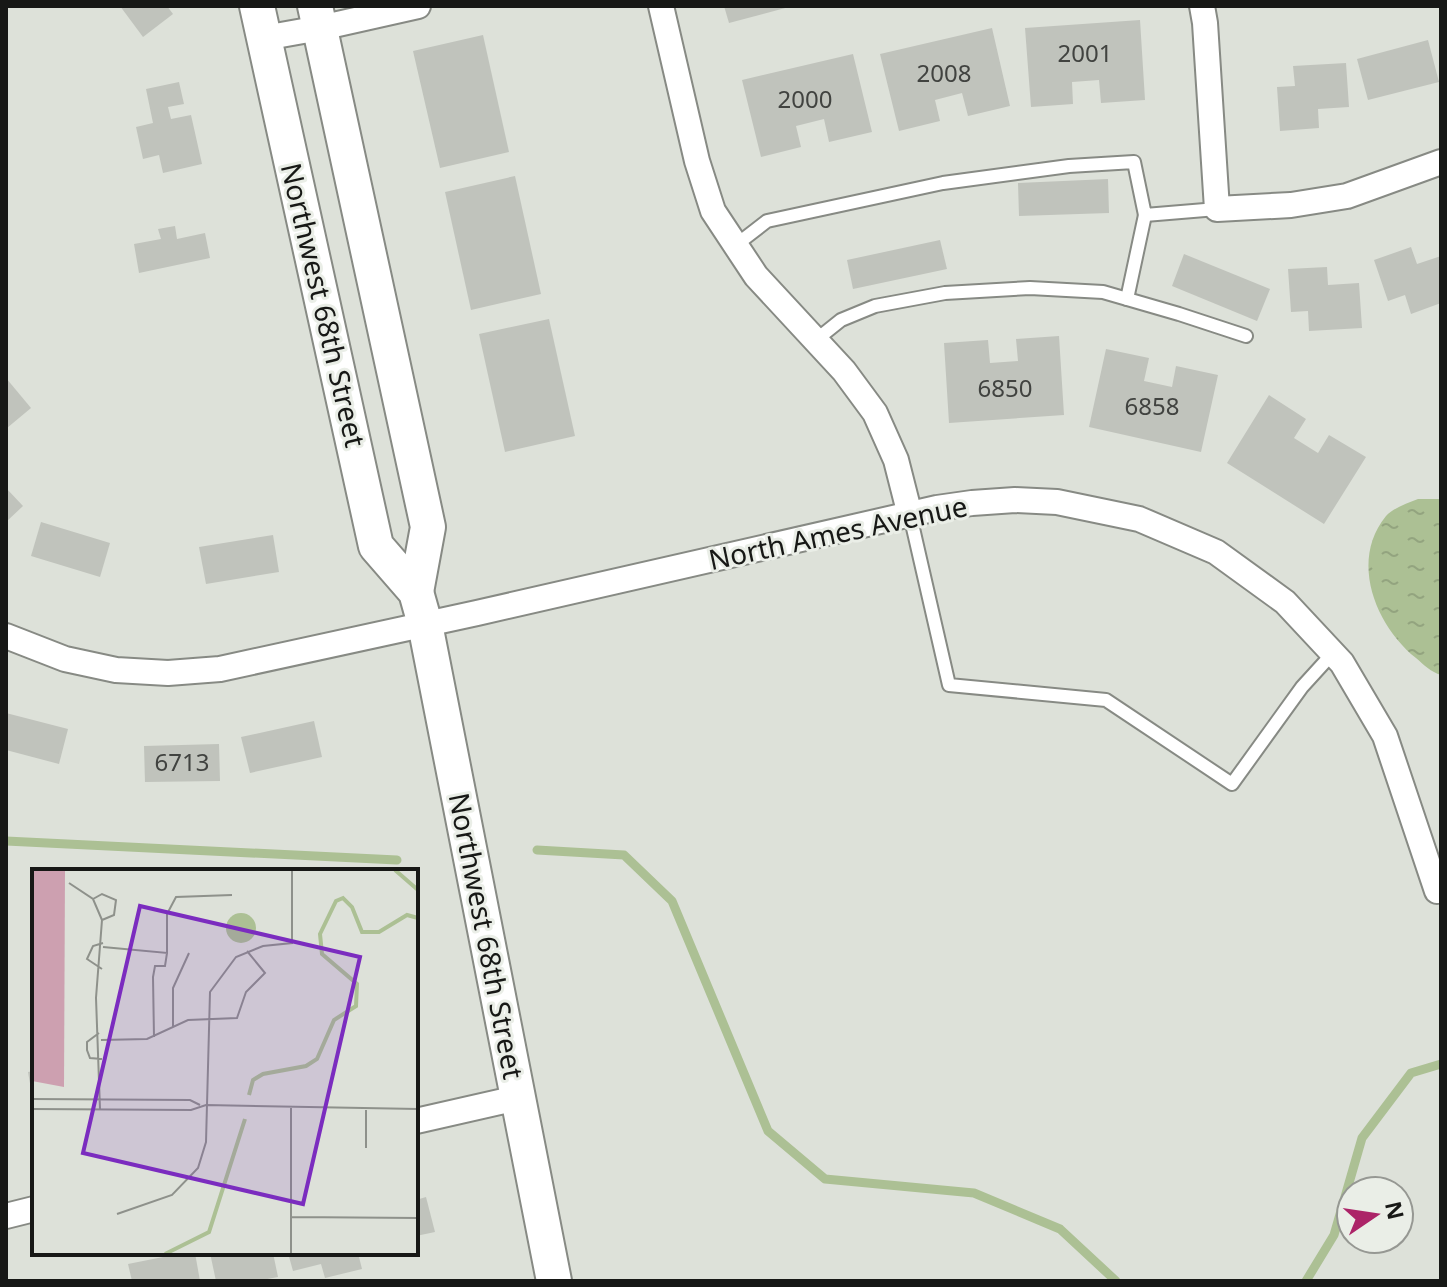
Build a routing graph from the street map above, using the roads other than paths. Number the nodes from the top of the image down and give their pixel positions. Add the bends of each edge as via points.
1 (418, 6) edge
2 (661, 6) edge
3 (1202, 6) edge
4 (317, 17) edge
5 (260, 22) edge
6 (1441, 162) edge
7 (1217, 209) junction
8 (1145, 215) junction
9 (736, 245) junction
10 (1127, 299) junction
11 (1246, 336) dead end
12 (816, 340) junction
13 (910, 515) junction
14 (420, 608) junction
15 (6, 636) edge
16 (1333, 653) junction
17 (1439, 890) edge
18 (517, 1098) junction
19 (418, 1121) edge
20 (32, 1210) edge
21 (6, 1216) edge
22 (554, 1281) edge

1 - 4 street
2 - 9 street via 697,161 713,211
3 - 7 street
4 - 5 street
4 - 14 main road, Northwest 68th Street via 428,527
5 - 14 main road, Northwest 68th Street via 376,546
6 - 7 street via 1347,196
7 - 8 lane
8 - 9 lane via 1134,162 1069,166 943,183 767,221
8 - 10 lane
9 - 12 street via 756,276
10 - 11 lane
10 - 12 lane via 1103,292 1030,288 945,293 875,306 841,320
12 - 13 street via 875,413 896,460
13 - 14 street, North Ames Avenue
13 - 16 street, North Ames Avenue via 1015,500 1057,502 1139,519 1216,552 1285,602
13 - 16 lane via 949,685 1106,700 1232,784
14 - 15 street, North Ames Avenue via 220,669 168,673 116,670 65,659
14 - 18 main road, Northwest 68th Street
16 - 17 street, North Ames Avenue via 1385,736
18 - 19 street
18 - 22 main road, Northwest 68th Street
20 - 21 street

